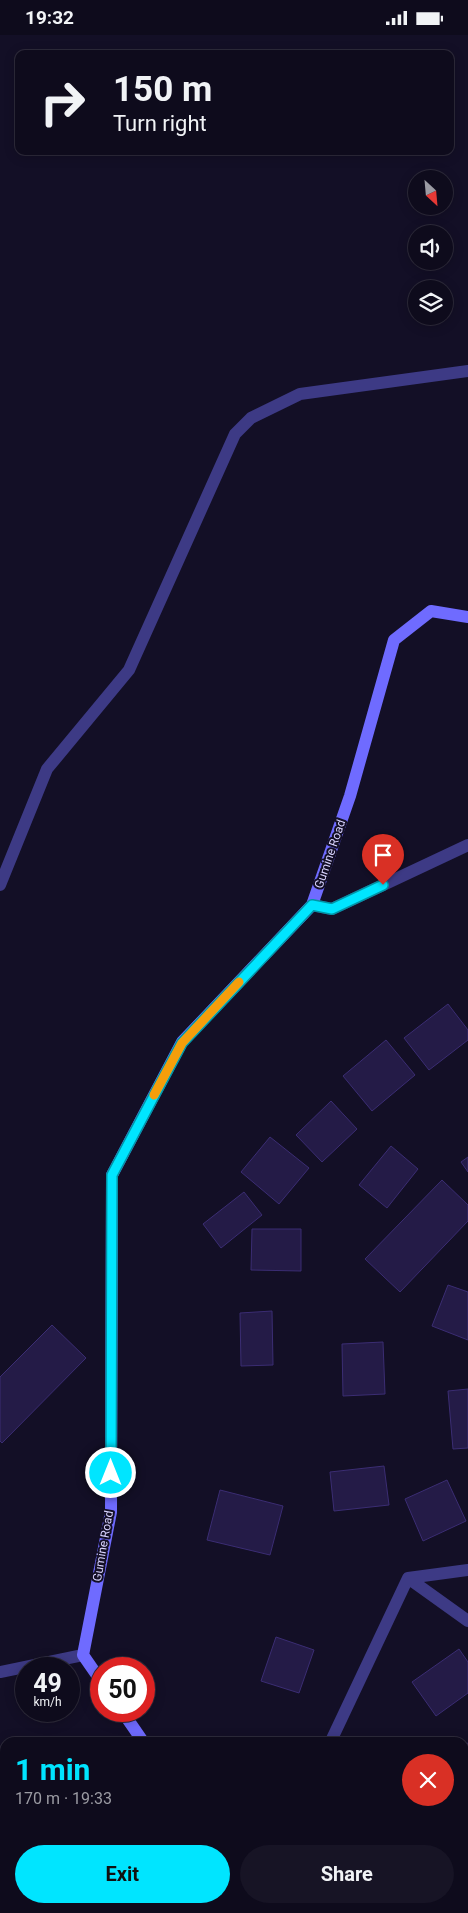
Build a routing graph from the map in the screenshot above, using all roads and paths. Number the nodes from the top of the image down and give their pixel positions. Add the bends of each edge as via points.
1 (468, 371) edge
2 (468, 617) edge
3 (468, 845) edge
4 (0, 885) edge
5 (312, 905) junction
6 (468, 1570) edge
7 (408, 1578) junction
8 (468, 1621) edge
9 (83, 1655) junction
10 (90, 1665) edge
11 (0, 1672) edge
12 (130, 1722) edge
13 (140, 1737) edge
14 (333, 1737) edge

1 - 4 street via 300,394 251,418 235,434 129,670 47,769
2 - 5 main road, Gumine Road via 431,611 394,641 350,796
3 - 5 street via 332,909
5 - 9 main road, Gumine Road via 182,1043 112,1175 111,1512
6 - 7 street
7 - 8 street
7 - 14 street
9 - 10 main road
9 - 11 street
12 - 13 main road

